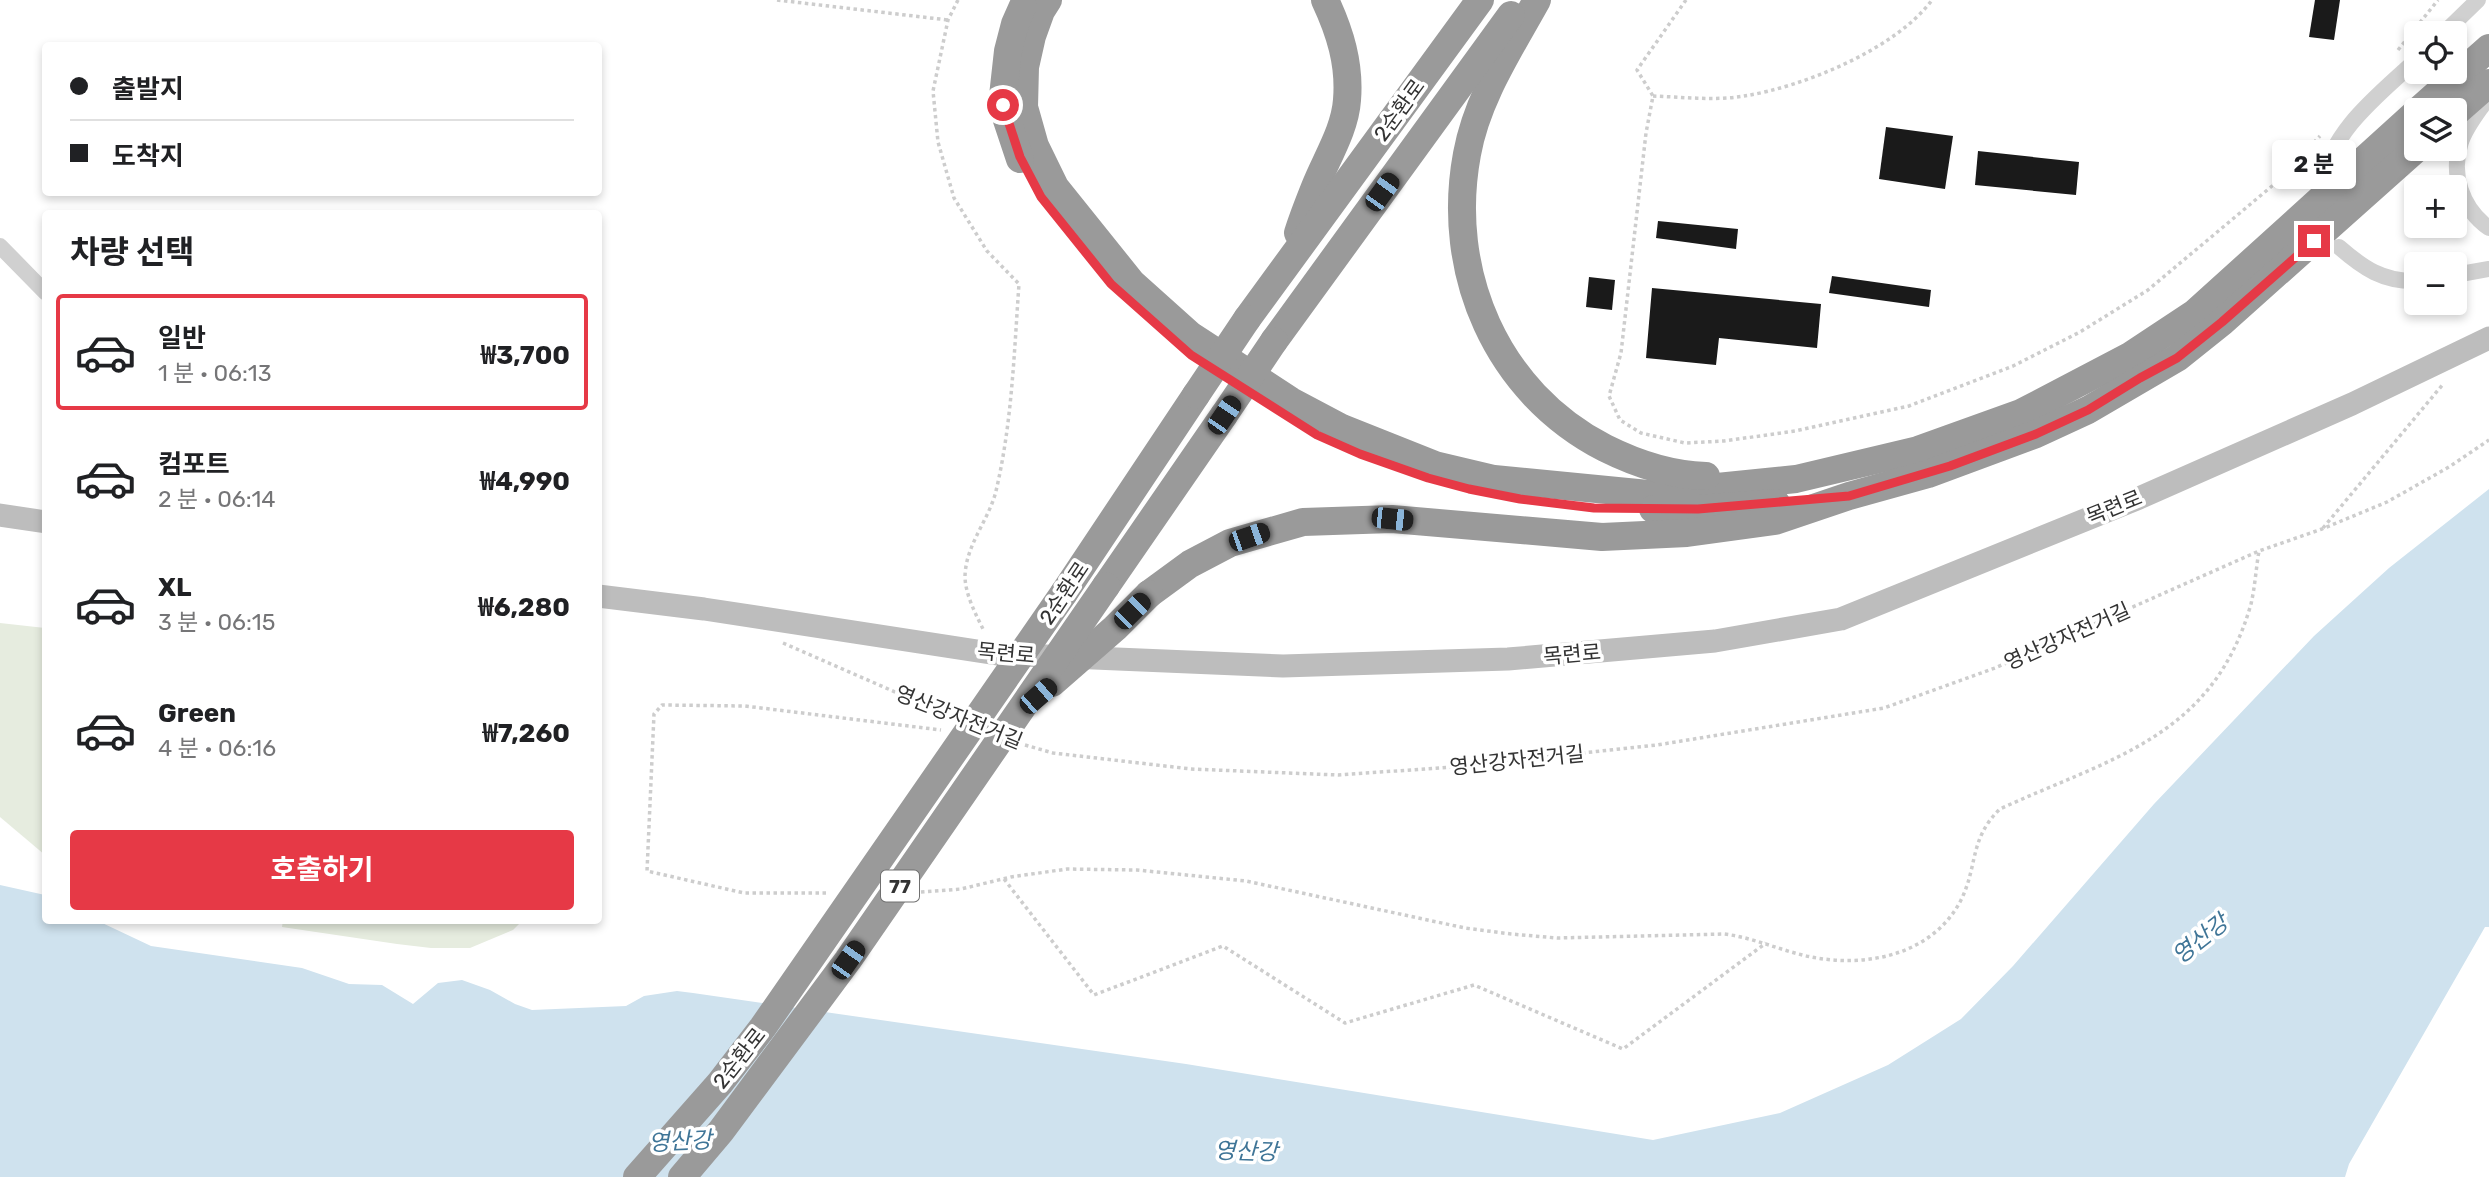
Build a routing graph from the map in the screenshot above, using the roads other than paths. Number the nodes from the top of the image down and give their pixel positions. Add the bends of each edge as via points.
1 (1026, 0) edge
2 (1048, 0) edge
3 (1325, 0) edge
4 (1480, 0) edge
5 (1522, 0) edge
6 (1537, 0) edge
7 (2478, 0) edge
8 (2456, 21) edge
9 (2489, 48) edge
10 (2404, 71) edge
11 (2489, 83) edge
12 (2489, 96) edge
13 (2433, 98) edge
14 (2467, 102) edge
15 (2404, 123) edge
16 (2404, 160) edge
17 (2322, 182) road end
18 (2489, 228) edge
19 (0, 246) edge
20 (2339, 247) dead end
21 (1287, 263) junction
22 (2489, 269) edge
23 (2467, 273) edge
24 (2404, 282) edge
25 (42, 289) edge
26 (2489, 338) edge
27 (1796, 479) junction
28 (1849, 496) junction
29 (0, 516) edge
30 (42, 521) edge
31 (602, 596) edge
32 (1018, 713) junction
33 (637, 1177) edge
34 (682, 1177) edge

1 - 28 highway via 1007,51 1003,105 1020,157 1041,197 1111,284 1164,332 1283,415 1371,458 1428,478 1520,499 1594,508 1698,509
2 - 27 highway via 1025,67 1024,107 1035,146 1055,187 1132,283 1190,335 1291,401 1342,428 1435,465 1494,479 1648,494
3 - 21 highway via 1346,61 1347,102
4 - 21 highway, 2순환로 / 77
5 - 32 highway, 2순환로 / 77, bridge via 1274,341
6 - 27 highway via 1492,81 1478,118 1467,152 1461,201 1467,268 1502,355 1556,418 1628,460 1683,476
7 - 8 street
9 - 13 highway
10 - 17 street via 2347,126
11 - 14 highway
12 - 18 street via 2461,140 2456,171 2468,207
15 - 27 highway via 2213,298 2130,356 2021,413 1919,450
16 - 28 highway via 2177,358 2088,410 2036,434 1928,474
19 - 25 street
20 - 24 street via 2377,274
21 - 33 highway, 2순환로 / 77, bridge via 763,1027
22 - 23 street
26 - 31 street, 목련로 via 2139,498 1841,619 1715,641 1508,659 1283,666 997,654
28 - 32 highway, bridge via 1775,521 1688,533 1602,537 1392,519 1303,522 1230,543 1190,564 1149,594
29 - 30 street
32 - 34 highway, 2순환로 / 77, bridge via 841,970

